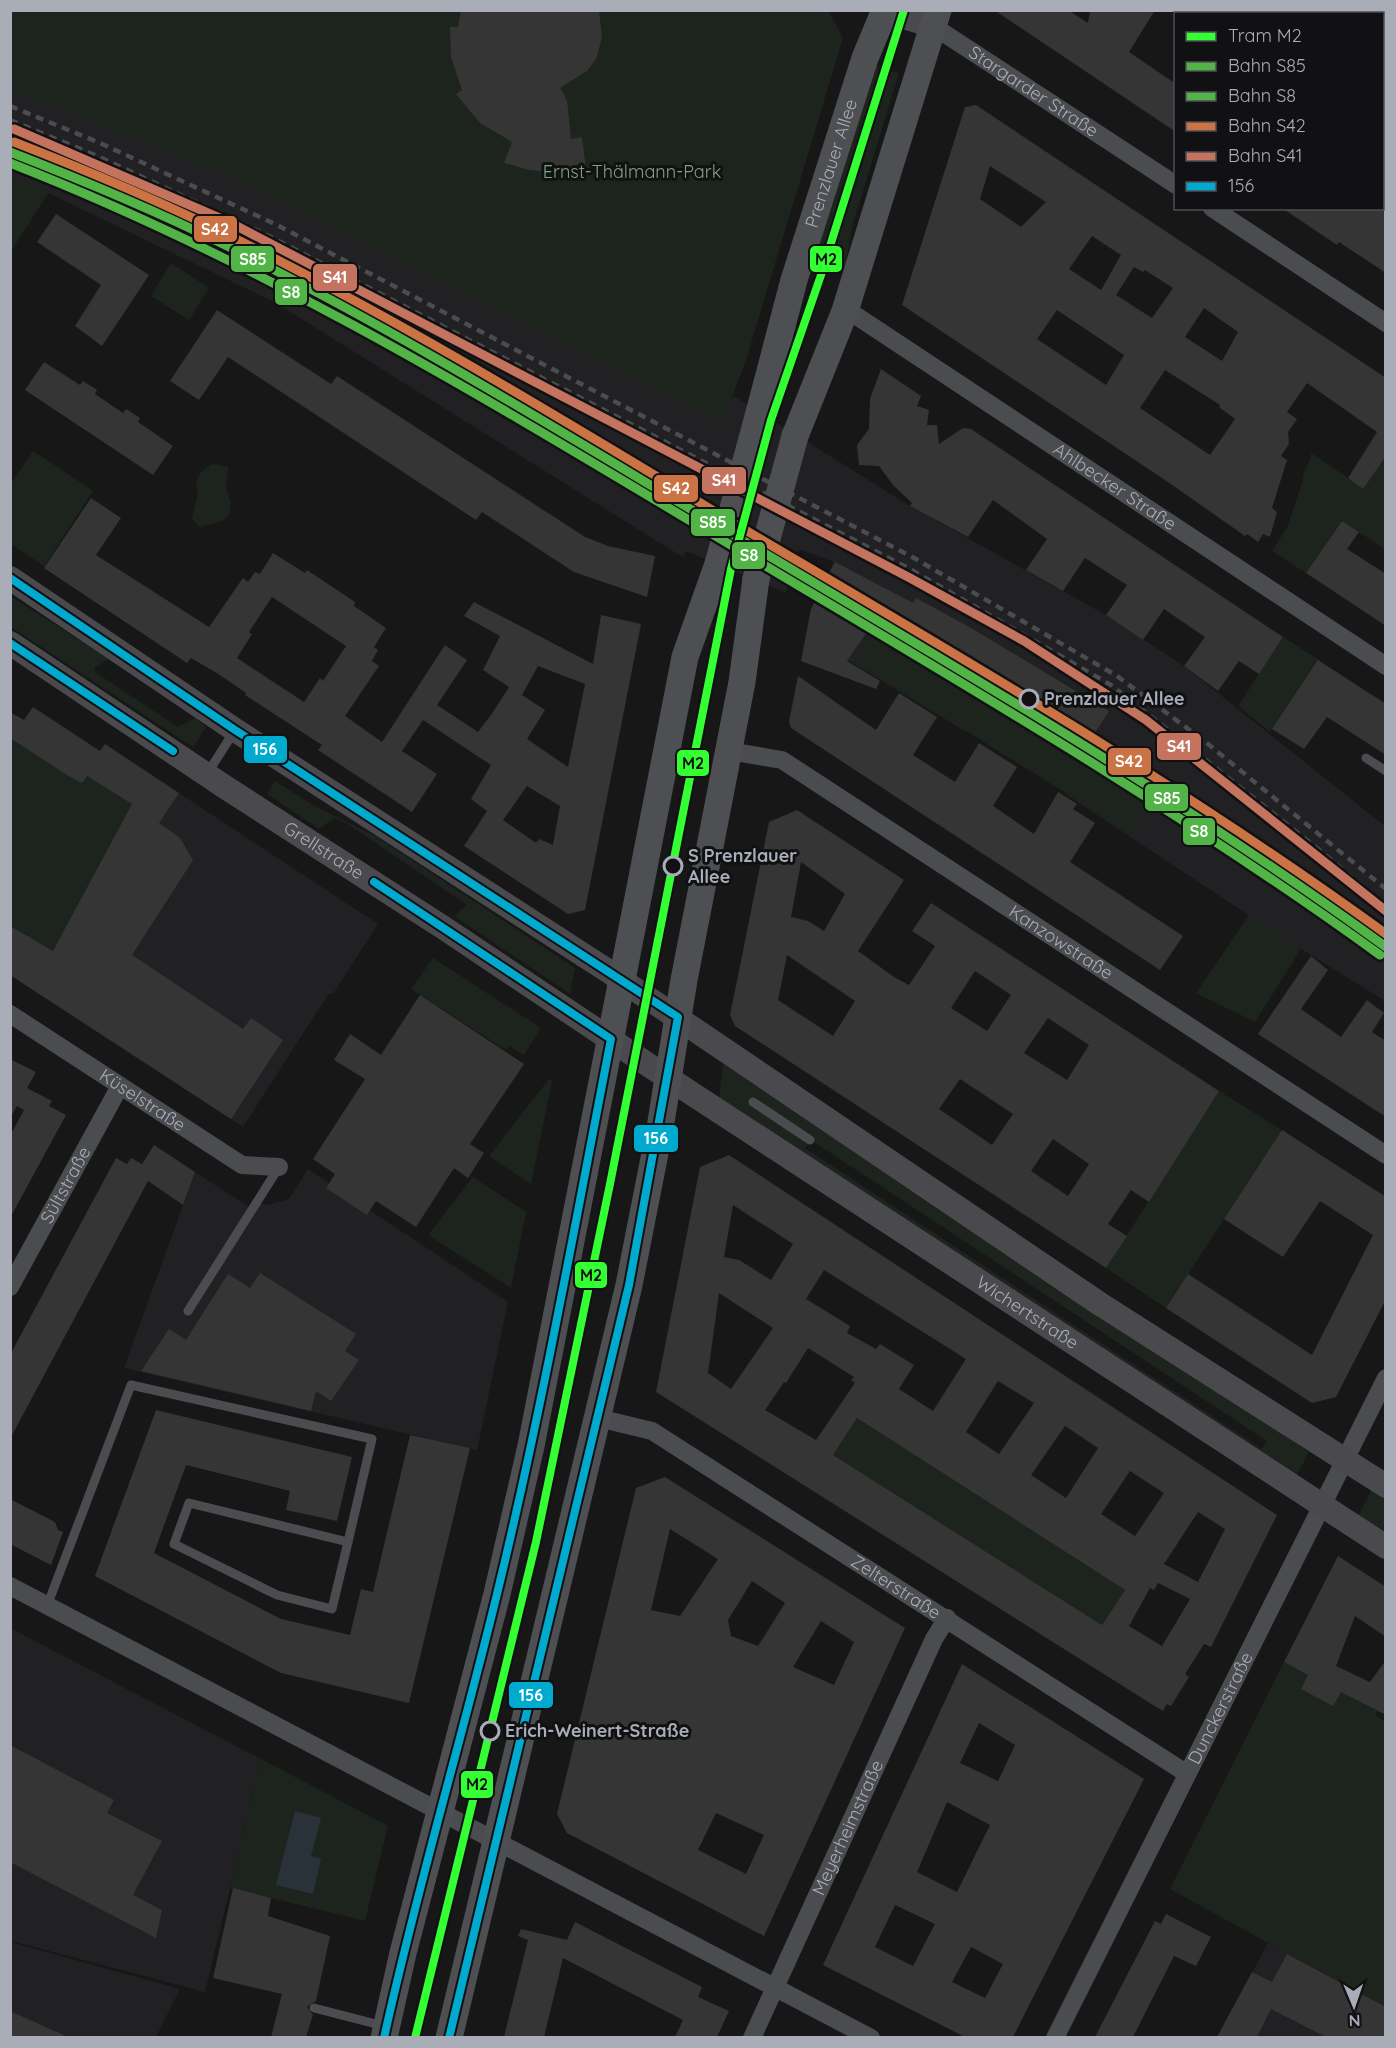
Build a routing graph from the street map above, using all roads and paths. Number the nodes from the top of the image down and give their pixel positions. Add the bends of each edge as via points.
1 (885, 11) edge
2 (936, 18) edge
3 (1174, 183) edge
4 (1215, 210) edge
5 (845, 311) junction
6 (1386, 323) edge
7 (10, 578) edge
8 (10, 643) edge
9 (1386, 666) edge
10 (235, 730) junction
11 (729, 751) junction
12 (1366, 758) dead end
13 (1386, 771) edge
14 (207, 774) junction
15 (622, 980) junction
16 (10, 1014) edge
17 (678, 1017) junction
18 (610, 1039) junction
19 (668, 1078) junction
20 (120, 1086) junction
21 (753, 1102) dead end
22 (810, 1140) dead end
23 (1386, 1155) edge
24 (279, 1167) joint
25 (10, 1287) edge
26 (189, 1311) dead end
27 (1386, 1377) edge
28 (598, 1418) junction
29 (1344, 1459) junction
30 (1386, 1486) edge
31 (1322, 1504) junction
32 (348, 1542) junction
33 (1386, 1547) edge
34 (10, 1586) edge
35 (47, 1606) junction
36 (947, 1618) junction
37 (1186, 1773) junction
38 (441, 1812) junction
39 (498, 1841) junction
40 (775, 1988) junction
41 (314, 2007) dead end
42 (385, 2032) edge
43 (449, 2037) edge
44 (752, 2037) edge
45 (871, 2037) edge
46 (1055, 2037) edge

1 - 2 street, Stargarder Straße
1 - 15 main road, Prenzlauer Allee, bridge via 865,58 794,280 718,564 685,657
2 - 3 street, Stargarder Straße
2 - 5 main road
4 - 6 street
5 - 9 street, Ahlbecker Straße
5 - 11 main road, bridge via 795,436 756,579
7 - 10 street
8 - 14 street, Grellstraße
10 - 14 lane
10 - 15 street
11 - 17 main road
11 - 23 street, Kanzowstraße via 782,760
12 - 13 lane
14 - 18 street, Grellstraße
15 - 17 street
15 - 18 main road, Prenzlauer Allee
16 - 20 street, Küselstraße
17 - 19 main road
17 - 29 street via 1100,1304
18 - 19 street, Grellstraße
18 - 38 main road, Prenzlauer Allee via 531,1446
19 - 28 main road via 629,1285
19 - 31 street, Wichertstraße
20 - 24 street, Küselstraße via 242,1165
20 - 25 street, Sültstraße
21 - 22 lane
24 - 26 lane
27 - 29 street, Dunckerstraße
28 - 36 street, Zelterstraße via 652,1431
28 - 39 main road
29 - 30 street
29 - 31 street, Dunckerstraße
31 - 33 street, Wichertstraße
31 - 37 street, Dunckerstraße
32 - 32 lane via 332,1609 277,1595 174,1544 189,1503
32 - 35 lane via 372,1438 131,1385
34 - 35 street
35 - 38 street
36 - 37 street, Zelterstraße
36 - 40 street, Meyerheimstraße
37 - 46 street, Dunckerstraße
38 - 39 street
38 - 42 main road, Prenzlauer Allee
39 - 40 street
39 - 43 main road
40 - 44 street, Meyerheimstraße
40 - 45 street
41 - 42 lane

